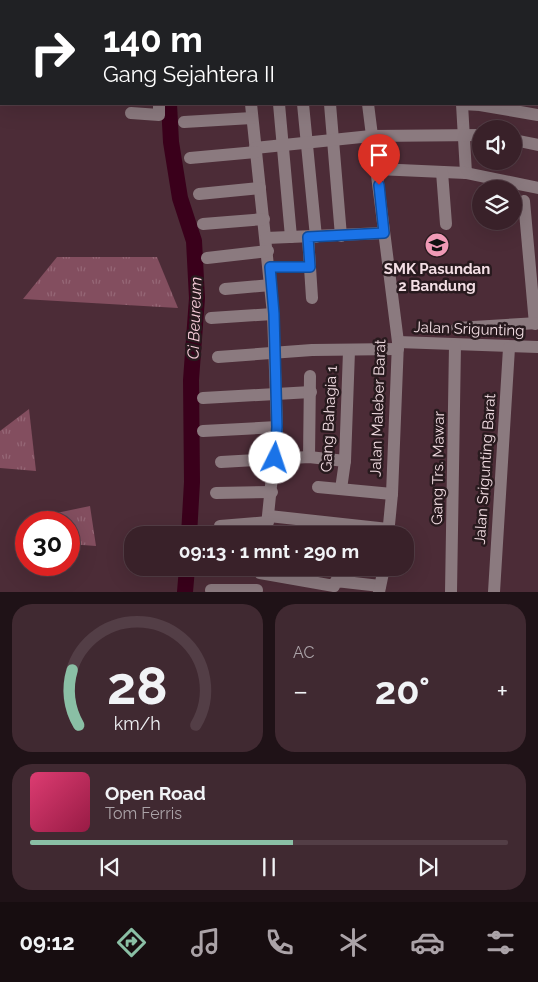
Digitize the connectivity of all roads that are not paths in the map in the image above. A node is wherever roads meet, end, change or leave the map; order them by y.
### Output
1 (159, 105) edge
2 (251, 105) edge
3 (280, 105) edge
4 (303, 105) edge
5 (330, 105) edge
6 (368, 105) edge
7 (462, 105) edge
8 (480, 105) edge
9 (131, 113) dead end
10 (538, 115) edge
11 (252, 118) junction
12 (184, 122) dead end
13 (465, 135) junction
14 (472, 135) edge
15 (372, 136) junction
16 (333, 141) junction
17 (522, 142) edge
18 (305, 144) junction
19 (538, 145) edge
20 (283, 146) junction
21 (256, 150) junction
22 (190, 158) dead end
23 (377, 169) junction
24 (442, 172) junction
25 (466, 173) junction
26 (260, 188) junction
27 (538, 188) edge
28 (199, 194) dead end
29 (524, 201) dead end
30 (264, 219) junction
31 (203, 224) dead end
32 (446, 224) dead end
33 (384, 233) junction
34 (341, 236) junction
35 (290, 237) junction
36 (312, 237) junction
37 (267, 244) junction
38 (207, 258) dead end
39 (270, 267) junction
40 (310, 267) junction
41 (271, 285) junction
42 (225, 289) dead end
43 (312, 298) dead end
44 (274, 314) junction
45 (211, 318) dead end
46 (536, 323) edge
47 (458, 328) dead end
48 (455, 345) junction
49 (398, 346) junction
50 (538, 347) edge
51 (509, 348) junction
52 (349, 351) junction
53 (273, 353) junction
54 (218, 357) dead end
55 (310, 376) dead end
56 (311, 392) junction
57 (275, 394) junction
58 (203, 398) dead end
59 (277, 427) junction
60 (203, 431) dead end
61 (309, 457) junction
62 (275, 458) junction
63 (345, 461) junction
64 (221, 462) dead end
65 (318, 487) dead end
66 (341, 490) junction
67 (272, 492) junction
68 (216, 493) dead end
69 (392, 494) junction
70 (268, 525) edge
71 (220, 526) dead end
72 (285, 526) edge
73 (389, 526) edge
74 (260, 576) edge
75 (288, 576) edge
76 (382, 576) edge
77 (380, 589) edge
78 (211, 590) dead end
79 (257, 591) edge
80 (452, 592) edge
81 (494, 592) edge

1 - 9 street
2 - 11 street
3 - 20 street
4 - 18 street
5 - 16 street
6 - 15 street, Jalan Maleber Barat
7 - 13 street
8 - 10 street
11 - 12 street
11 - 21 street
13 - 14 street
13 - 15 street
13 - 25 street
15 - 16 street
15 - 23 street, Jalan Maleber Barat
16 - 18 street
16 - 34 street
17 - 19 street
18 - 20 street
18 - 36 street
20 - 21 street
20 - 35 street
21 - 22 street
21 - 26 street
23 - 24 street
23 - 33 street, Jalan Maleber Barat
24 - 25 street
24 - 32 street
25 - 27 street
26 - 28 street
26 - 30 street
29 - 46 street
30 - 31 street
30 - 37 street
33 - 34 street
33 - 49 street, Jalan Maleber Barat
34 - 36 street
35 - 36 street
35 - 37 street
36 - 40 street
37 - 38 street
37 - 39 street
39 - 40 street
39 - 41 street
40 - 43 street
41 - 42 street
41 - 44 street
44 - 45 street
44 - 53 street
46 - 47 street
48 - 49 street, Jalan Srigunting
48 - 51 street, Jalan Srigunting
48 - 80 street, Gang Trs. Mawar
49 - 52 street, Jalan Srigunting
49 - 69 street, Jalan Maleber Barat
50 - 51 street, Jalan Srigunting
51 - 81 street, Jalan Srigunting Barat
52 - 53 street, Jalan Srigunting
52 - 63 street, Gang Bahagia 1
53 - 54 street, Jalan Srigunting
53 - 57 street
55 - 56 street
56 - 57 street
56 - 61 street
57 - 58 street
57 - 59 street
59 - 60 street
59 - 62 street
61 - 62 street
61 - 63 street
62 - 64 street
62 - 67 street
63 - 66 street, Gang Bahagia 1
65 - 66 street
66 - 69 street
67 - 68 street
67 - 70 street
69 - 73 street, Jalan Maleber Barat
70 - 71 street
70 - 72 street
74 - 79 street
75 - 77 street
76 - 77 street
78 - 79 street

